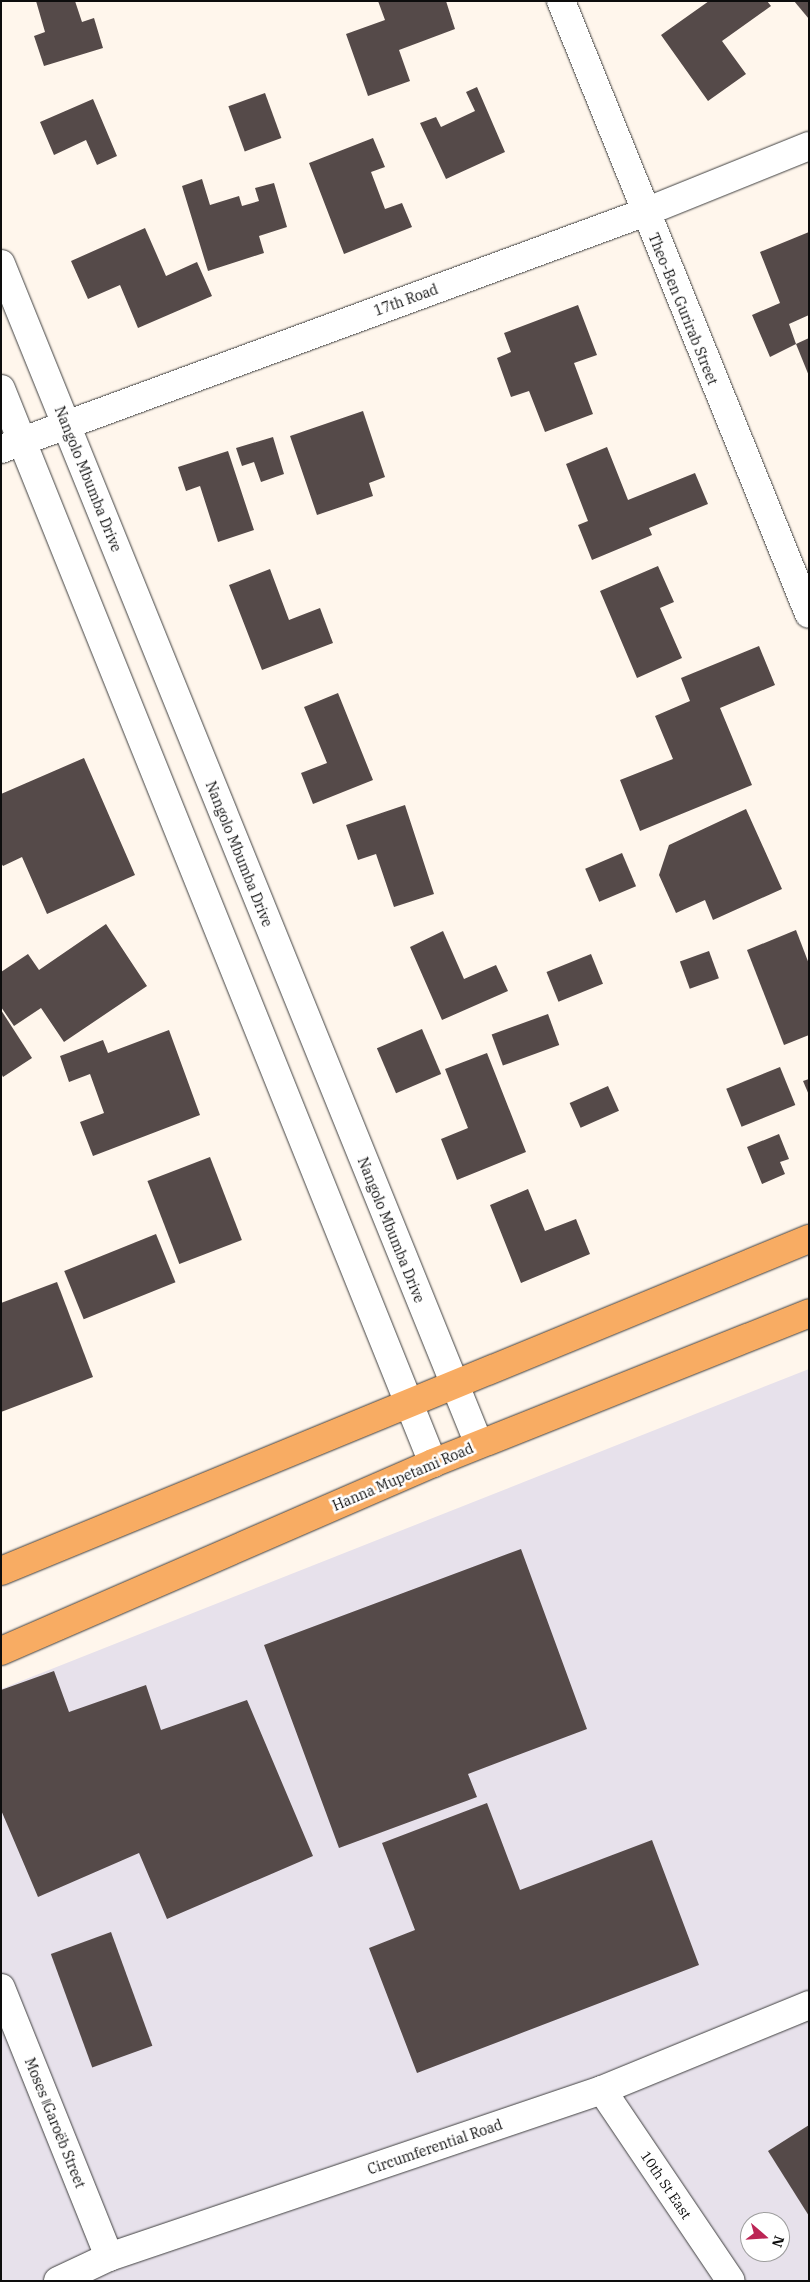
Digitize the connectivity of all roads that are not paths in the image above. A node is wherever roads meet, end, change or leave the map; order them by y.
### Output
1 (560, 1) edge
2 (809, 146) edge
3 (643, 213) junction
4 (1, 264) edge
5 (1, 389) edge
6 (66, 426) junction
7 (11, 444) edge
8 (809, 614) edge
9 (809, 1240) edge
10 (809, 1313) edge
11 (453, 1385) junction
12 (410, 1403) junction
13 (479, 1444) junction
14 (433, 1463) junction
15 (1, 1571) edge
16 (1, 1651) edge
17 (1, 1988) edge
18 (809, 2005) edge
19 (602, 2090) junction
20 (109, 2257) junction
21 (58, 2281) edge
22 (731, 2281) edge

1 - 3 street, Theo-Ben Gurirab Street
2 - 3 street, 17th Road
3 - 6 street, 17th Road
3 - 8 street, Theo-Ben Gurirab Street
4 - 6 street, Nangolo Mbumba Drive
5 - 7 street
6 - 7 street, 17th Road
6 - 11 street, Nangolo Mbumba Drive
7 - 12 street
9 - 11 main road
10 - 13 main road, Hanna Mupetami Road
11 - 12 main road
11 - 13 street, Nangolo Mbumba Drive
12 - 14 street
12 - 15 main road
13 - 14 main road, Hanna Mupetami Road
14 - 16 main road, Hanna Mupetami Road
17 - 20 street, Moses ǁGaroëb Street
18 - 19 street, Circumferential Road
19 - 20 street, Circumferential Road
19 - 22 street, 10th St East
20 - 21 street, Circumferential Road

